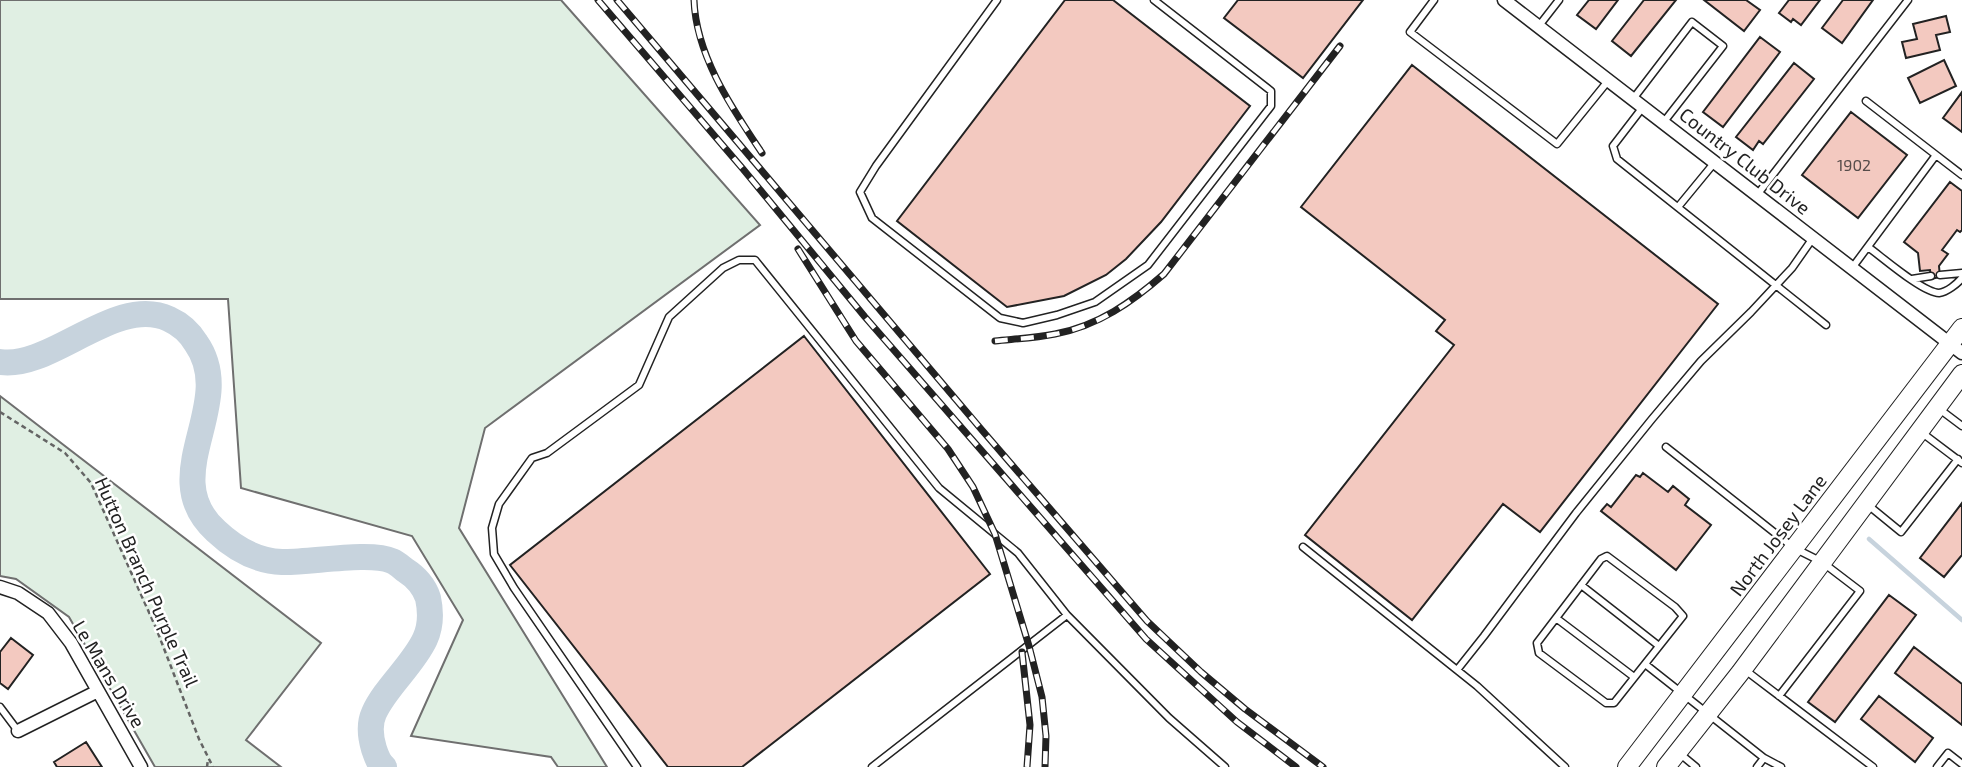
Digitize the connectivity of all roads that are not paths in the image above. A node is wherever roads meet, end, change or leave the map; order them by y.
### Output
1 (997, 0) edge
2 (1154, 0) edge
3 (1434, 0) edge
4 (1504, 0) edge
5 (1559, 0) edge
6 (1908, 0) edge
7 (1538, 27) junction
8 (1608, 80) junction
9 (1866, 101) dead end
10 (1638, 103) junction
11 (1663, 123) junction
12 (1936, 155) junction
13 (1715, 162) junction
14 (1962, 175) edge
15 (1757, 195) junction
16 (1678, 207) junction
17 (1813, 238) junction
18 (1868, 247) junction
19 (1852, 268) junction
20 (1940, 275) dead end
21 (1962, 275) edge
22 (1931, 276) dead end
23 (1912, 279) junction
24 (1776, 285) junction
25 (1826, 325) dead end
26 (1962, 328) edge
27 (1956, 348) edge
28 (1962, 374) edge
29 (1937, 407) junction
30 (1962, 426) edge
31 (1920, 431) junction
32 (1666, 447) dead end
33 (1960, 461) edge
34 (1865, 503) junction
35 (1303, 547) dead end
36 (1794, 548) junction
37 (1822, 562) junction
38 (1581, 585) junction
39 (0, 587) edge
40 (1067, 615) junction
41 (1556, 618) junction
42 (1659, 646) junction
43 (1645, 664) junction
44 (1744, 668) junction
45 (1457, 670) junction
46 (1634, 677) junction
47 (98, 691) junction
48 (1682, 694) junction
49 (1780, 696) junction
50 (0, 707) edge
51 (1707, 714) junction
52 (18, 731) joint
53 (1678, 752) junction
54 (1764, 758) junction
55 (1962, 764) edge
56 (141, 767) edge
57 (637, 767) edge
58 (872, 767) edge
59 (1225, 767) edge
60 (1565, 767) edge
61 (1627, 767) edge
62 (1666, 767) edge
63 (1696, 767) edge
64 (1757, 767) edge
65 (1781, 767) edge
66 (1873, 767) edge
67 (1937, 767) edge

1 - 2 lane
3 - 8 lane
4 - 7 street, Country Club Drive
5 - 7 lane
6 - 15 lane
7 - 8 street, Country Club Drive
8 - 10 street, Country Club Drive
9 - 12 lane
10 - 11 street, Country Club Drive
10 - 11 lane
10 - 16 lane
11 - 13 street, Country Club Drive
12 - 14 lane
12 - 18 lane
13 - 15 street, Country Club Drive
13 - 16 lane
15 - 17 street, Country Club Drive
16 - 24 lane
17 - 19 street, Country Club Drive
17 - 24 lane
18 - 19 lane
18 - 23 lane
19 - 27 street, Country Club Drive
20 - 21 lane
21 - 23 lane
22 - 23 lane
24 - 25 lane
24 - 45 lane
26 - 27 main road, North Josey Lane
27 - 36 main road, North Josey Lane
28 - 29 main road
29 - 30 lane
29 - 31 main road
31 - 33 lane
31 - 34 main road
32 - 36 lane
33 - 34 lane
34 - 37 main road
35 - 45 lane
36 - 37 lane
36 - 48 main road, North Josey Lane
37 - 44 main road
37 - 49 lane
38 - 41 lane
38 - 42 lane
38 - 42 lane
39 - 47 street, Le Mans Drive
40 - 57 lane
40 - 58 lane
40 - 59 lane
41 - 46 lane
41 - 46 lane
42 - 43 lane
43 - 46 lane
43 - 48 lane
44 - 49 lane
44 - 51 main road
45 - 60 lane
47 - 52 street
47 - 56 street, Le Mans Drive
48 - 51 lane
48 - 61 main road, North Josey Lane
49 - 66 lane
50 - 52 lane
51 - 53 main road
51 - 54 lane
53 - 62 main road
53 - 63 lane
54 - 64 lane
54 - 65 lane
55 - 67 lane

